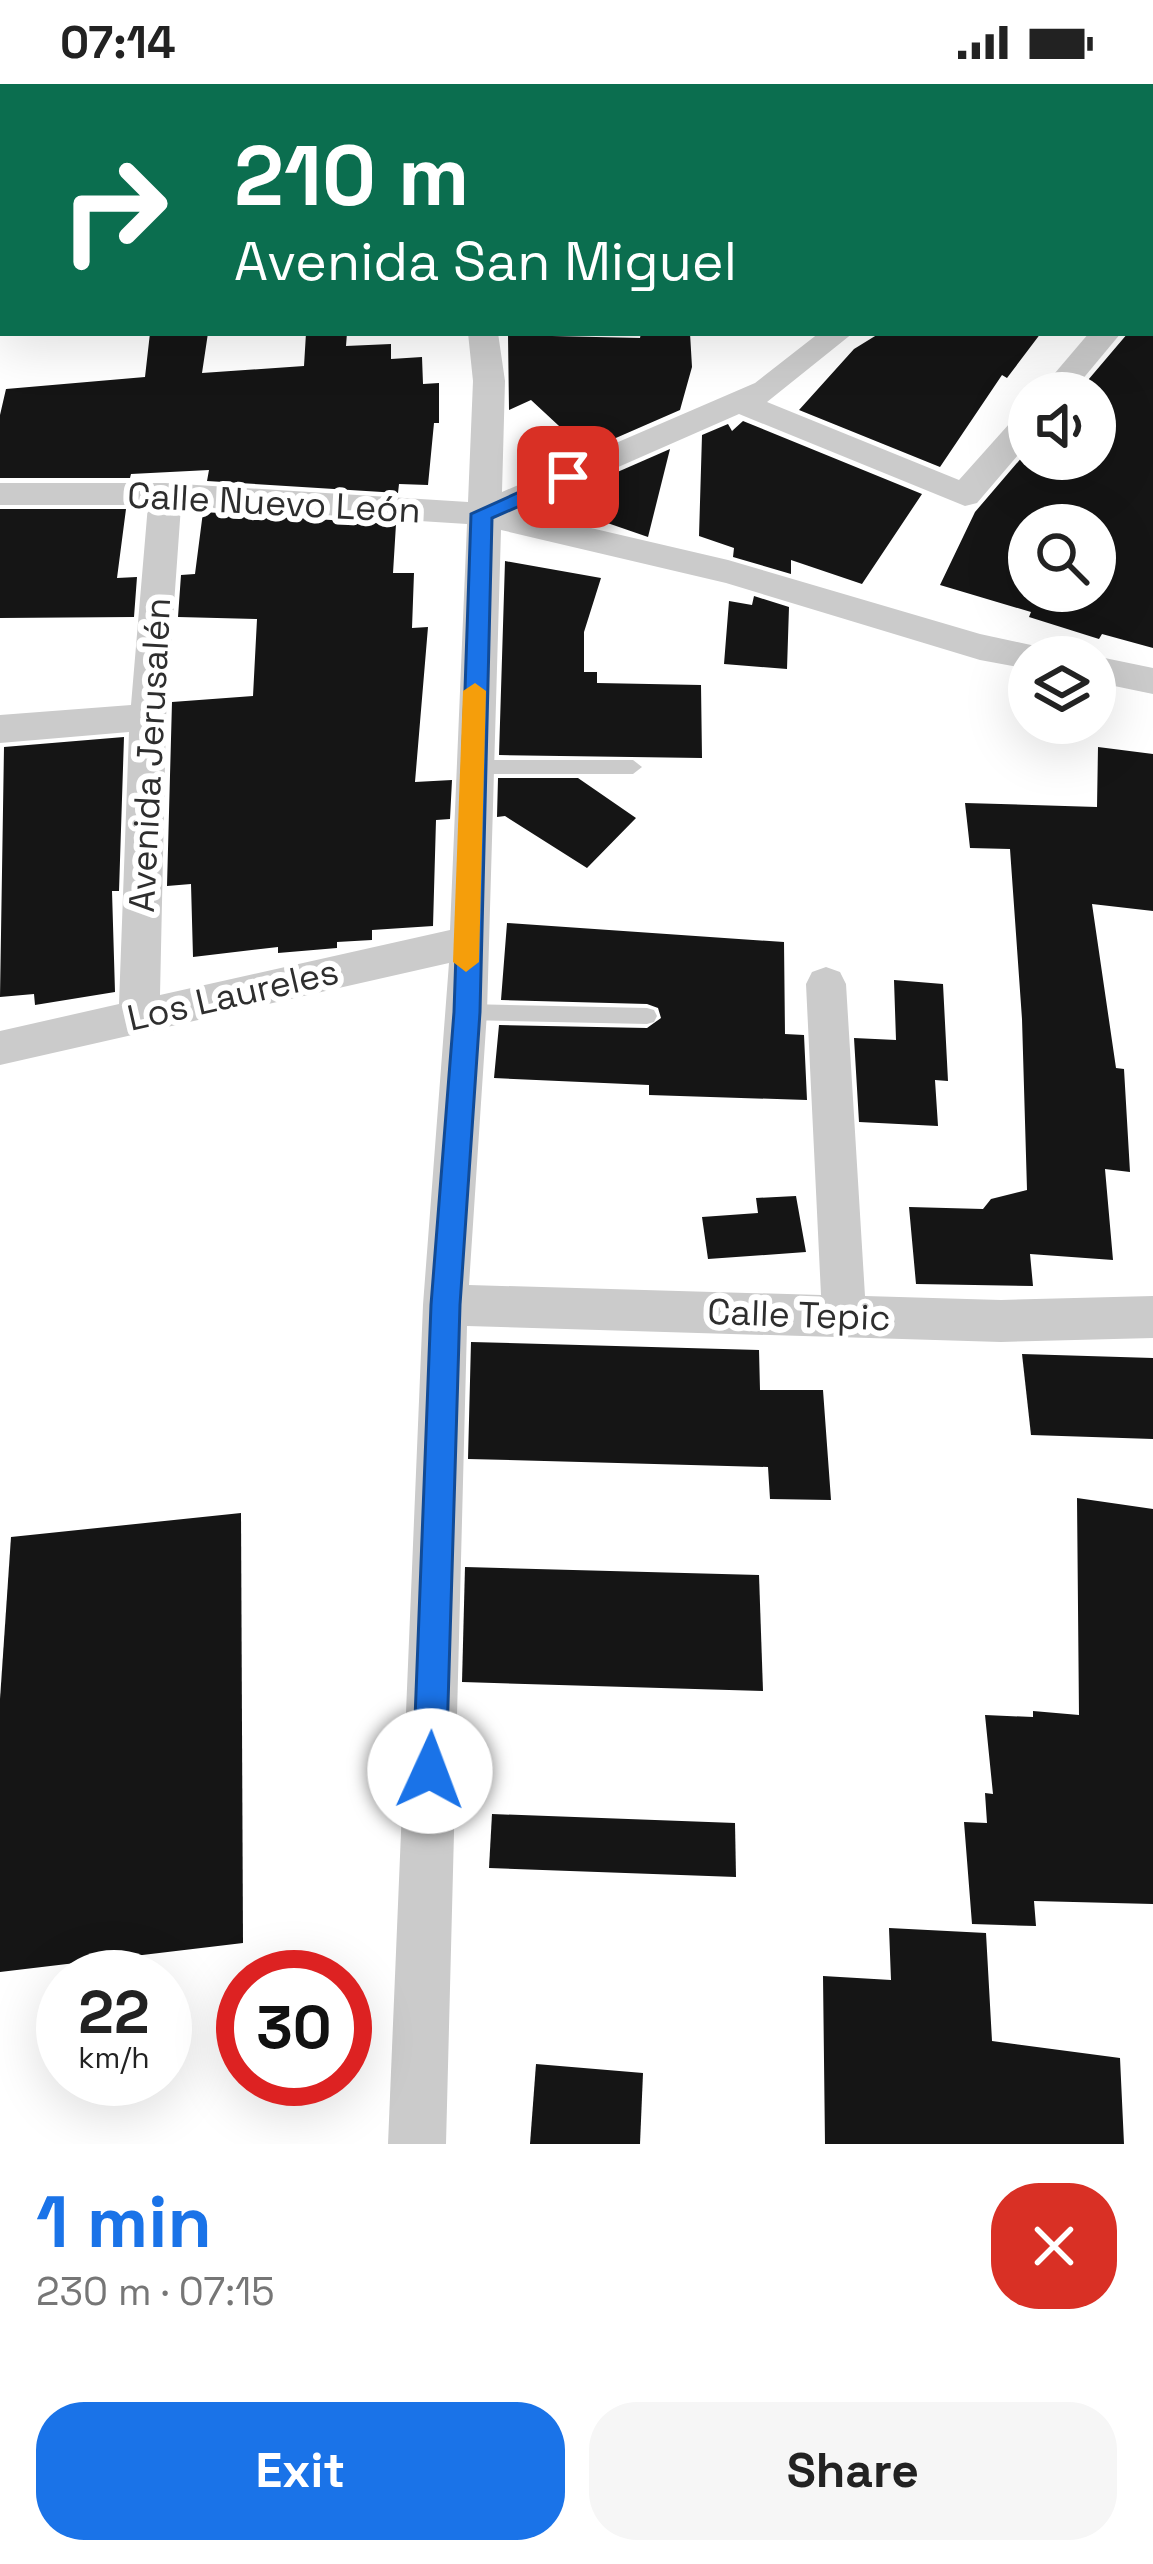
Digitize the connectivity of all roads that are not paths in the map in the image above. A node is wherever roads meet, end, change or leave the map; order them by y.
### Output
1 (483, 336) edge
2 (834, 336) edge
3 (1103, 336) edge
4 (1072, 372) edge
5 (736, 401) junction
6 (1008, 445) edge
7 (0, 494) edge
8 (165, 494) junction
9 (482, 514) junction
10 (1008, 652) edge
11 (1116, 673) edge
12 (1153, 681) edge
13 (148, 718) junction
14 (0, 729) edge
15 (472, 767) junction
16 (634, 767) dead end
17 (466, 943) junction
18 (826, 984) dead end
19 (467, 1012) junction
20 (139, 1016) junction
21 (647, 1016) dead end
22 (0, 1048) edge
23 (446, 1305) junction
24 (844, 1316) junction
25 (1153, 1317) edge
26 (417, 2144) edge

1 - 9 street
2 - 5 street
3 - 4 street
5 - 6 street
5 - 9 street
7 - 8 street, Calle Nuevo León
8 - 9 street, Calle Nuevo León
8 - 13 street, Avenida Jerusalén
9 - 10 street, Calle Nuevo León
9 - 15 street
11 - 12 street
13 - 14 street
13 - 20 street, Avenida Jerusalén
15 - 16 lane
15 - 17 street
17 - 19 street
17 - 20 street, Los Laureles
18 - 24 street
19 - 21 lane
19 - 23 street
20 - 22 street, Los Laureles
23 - 24 street, Calle Tepic
23 - 26 street
24 - 25 street, Calle Tepic

